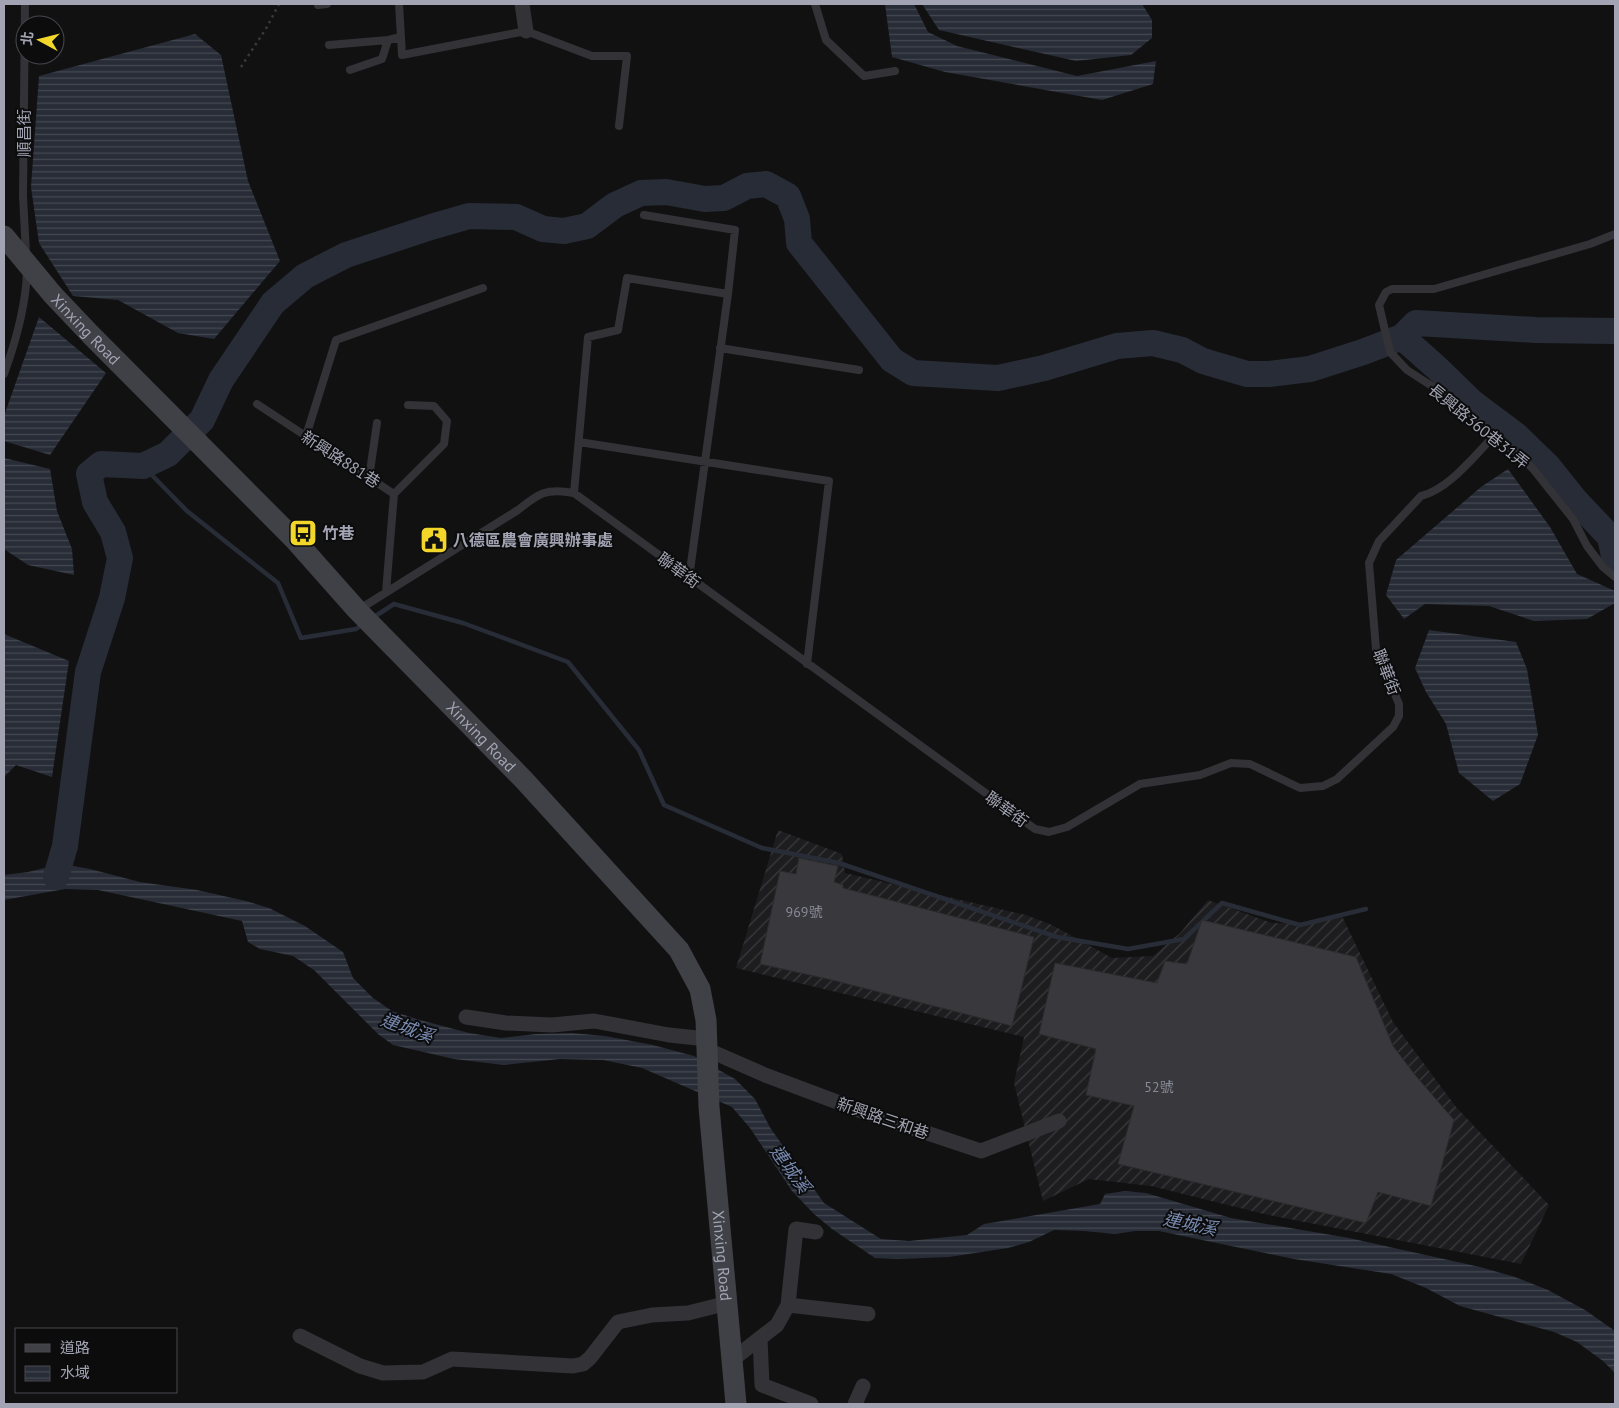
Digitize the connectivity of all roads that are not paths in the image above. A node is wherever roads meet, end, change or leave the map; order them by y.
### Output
1 (25, 4) edge
2 (399, 4) edge
3 (522, 4) edge
4 (815, 4) edge
5 (526, 31) junction
6 (401, 37) junction
7 (388, 40) junction
8 (329, 45) dead end
9 (350, 70) dead end
10 (895, 71) dead end
11 (619, 126) dead end
12 (644, 215) dead end
13 (1615, 234) edge
14 (4, 236) edge
15 (27, 263) junction
16 (483, 288) dead end
17 (728, 294) junction
18 (720, 348) junction
19 (859, 370) dead end
20 (4, 374) edge
21 (257, 404) dead end
22 (408, 405) dead end
23 (377, 423) dead end
24 (306, 436) junction
25 (1493, 437) junction
26 (579, 442) junction
27 (704, 461) junction
28 (369, 478) junction
29 (574, 493) junction
30 (394, 494) junction
31 (1615, 577) edge
32 (689, 578) junction
33 (386, 592) junction
34 (364, 618) junction
35 (807, 664) junction
36 (466, 1017) dead end
37 (708, 1048) junction
38 (1059, 1121) dead end
39 (816, 1232) dead end
40 (728, 1302) junction
41 (788, 1306) junction
42 (868, 1314) dead end
43 (300, 1336) dead end
44 (760, 1338) junction
45 (732, 1360) junction
46 (863, 1386) dead end
47 (736, 1404) edge
48 (811, 1404) edge
49 (855, 1404) edge

1 - 15 lane, 順昌街
2 - 6 lane
3 - 5 street
4 - 10 lane
5 - 6 lane
5 - 11 lane
6 - 7 lane
7 - 8 lane
7 - 9 lane
12 - 17 lane
13 - 25 lane, 長興路360巷31弄
14 - 15 street, Xinxing Road
15 - 20 lane, 順昌街
15 - 34 street, Xinxing Road
16 - 24 lane
17 - 18 lane
17 - 26 lane
18 - 19 lane
18 - 27 lane
21 - 24 lane, 新興路881巷
22 - 30 lane
23 - 28 lane
24 - 28 lane, 新興路881巷
25 - 31 lane, 長興路360巷31弄
25 - 35 lane, 聯華街
26 - 27 lane
26 - 29 lane
27 - 32 lane
27 - 35 lane
28 - 30 lane, 新興路881巷
29 - 32 lane, 聯華街
29 - 33 lane
30 - 33 lane, 新興路881巷
32 - 35 lane, 聯華街
33 - 34 lane
34 - 37 street, Xinxing Road
36 - 37 street, 新興路三和巷
37 - 38 street, 新興路三和巷
37 - 40 street, Xinxing Road
39 - 41 street
40 - 43 street
40 - 45 street, Xinxing Road
41 - 42 street
41 - 44 street
44 - 45 street
44 - 48 street
45 - 47 street, Xinxing Road
46 - 49 street

